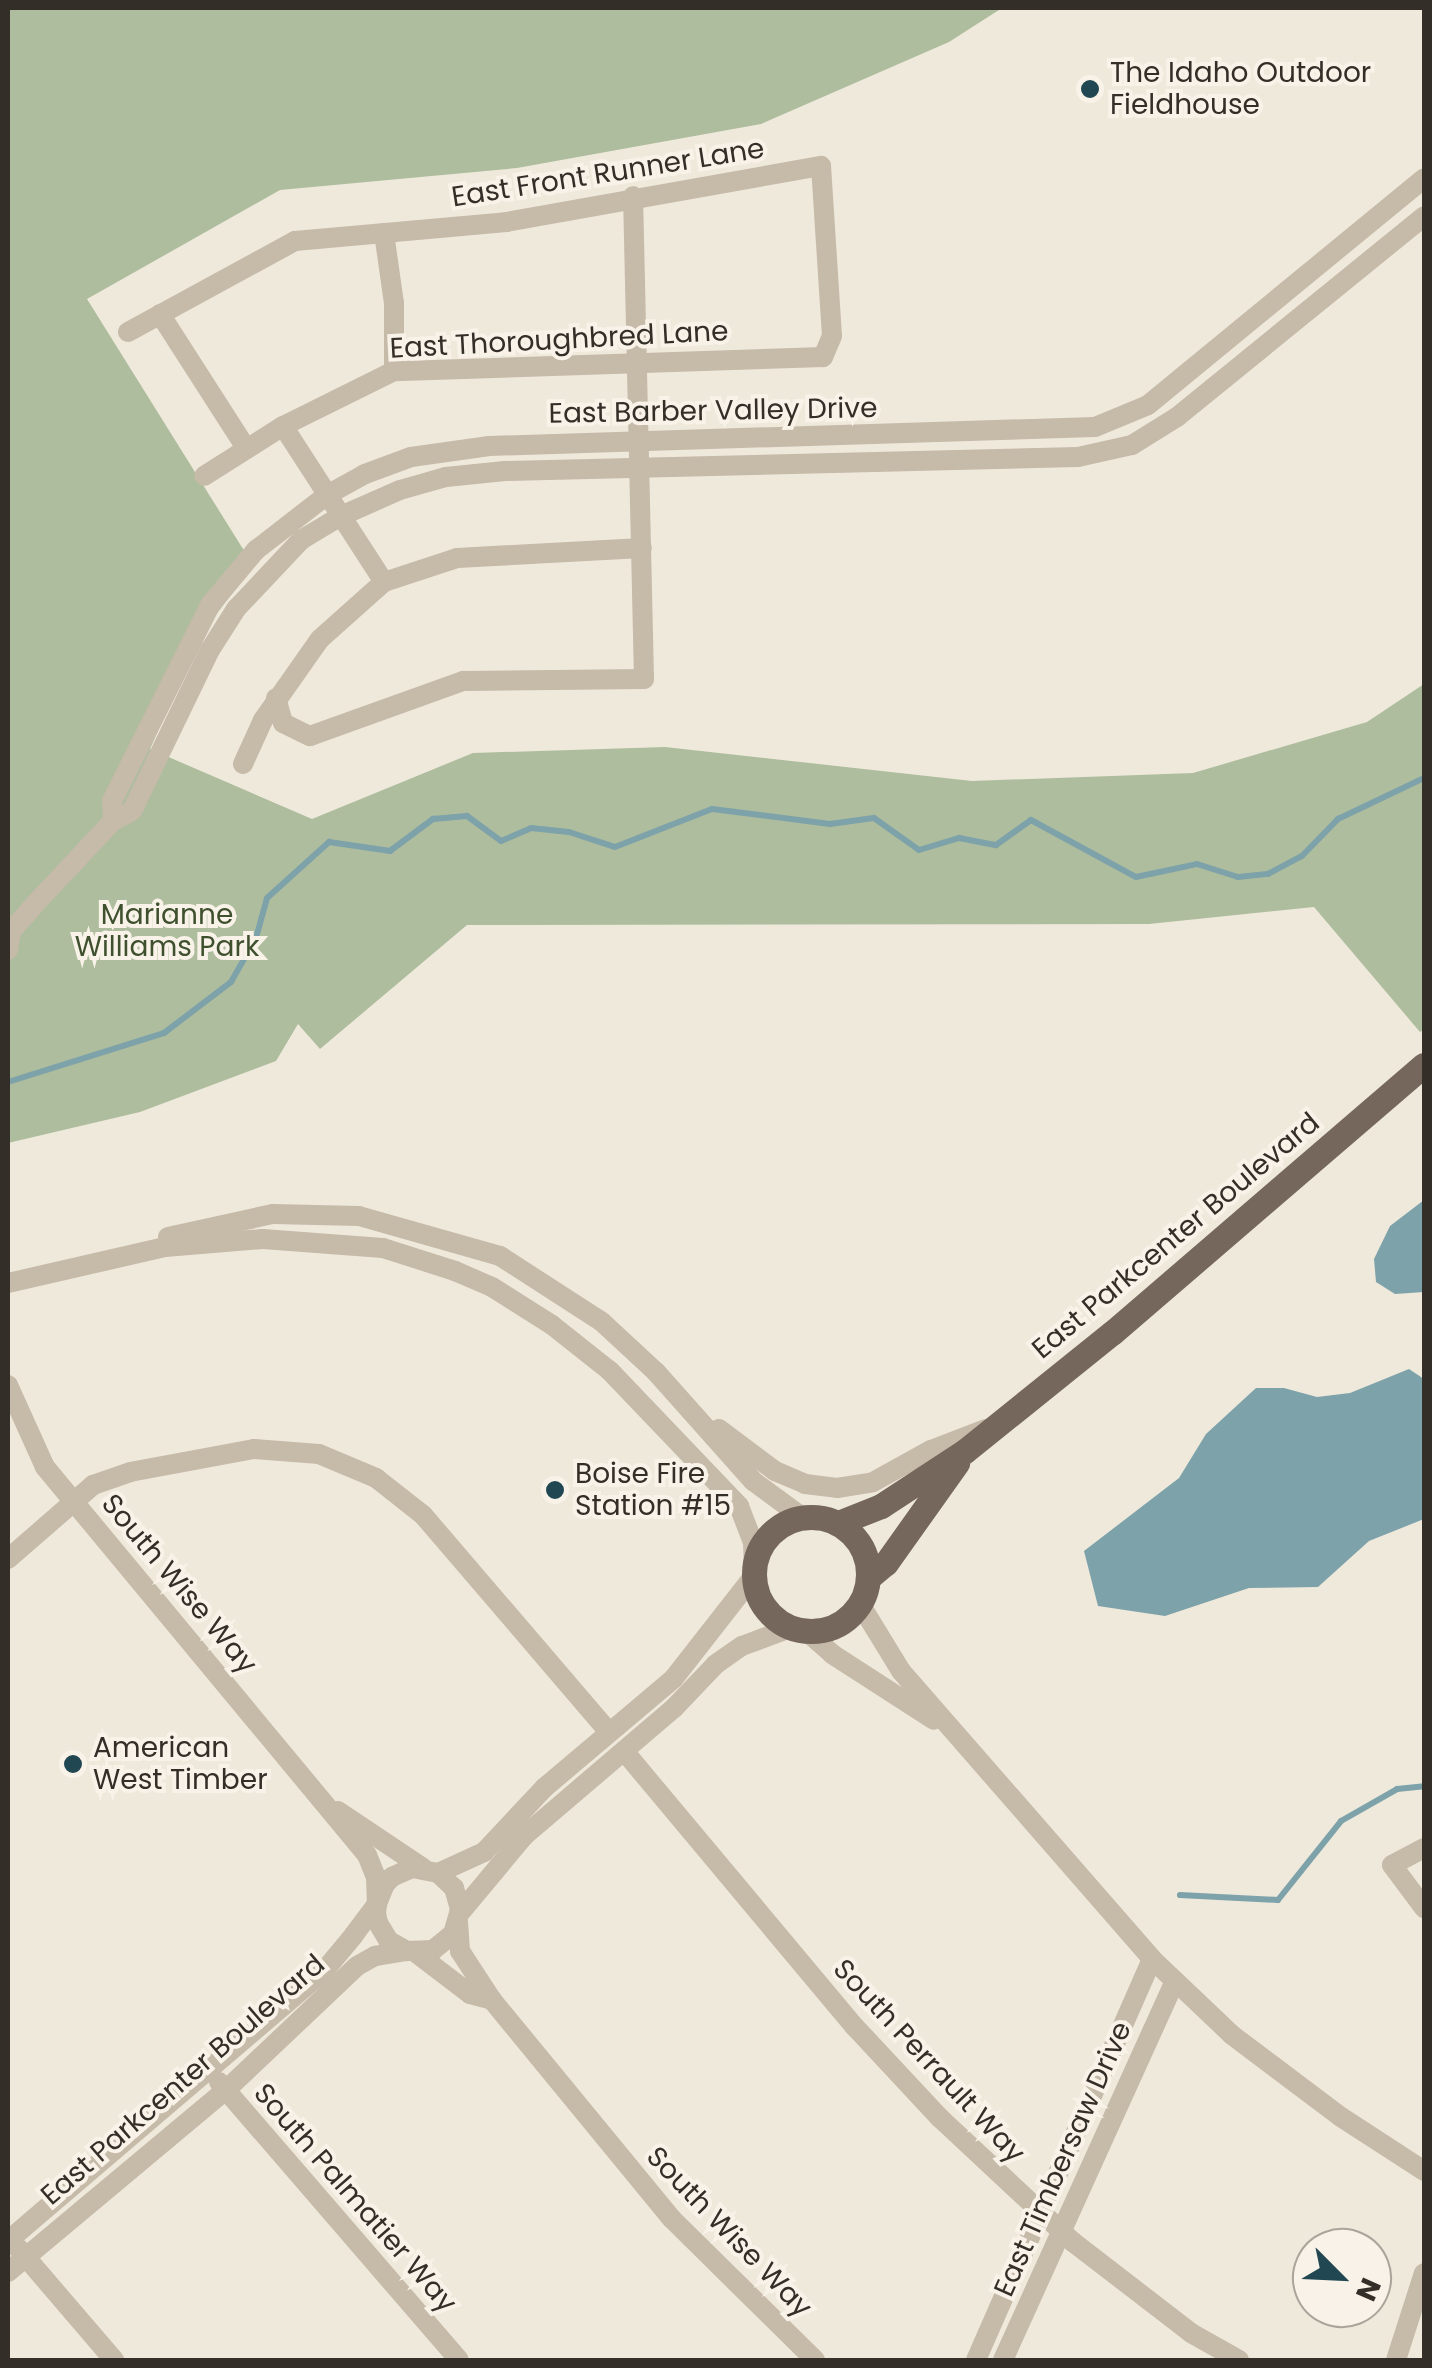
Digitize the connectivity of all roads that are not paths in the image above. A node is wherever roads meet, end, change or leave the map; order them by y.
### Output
1 (1424, 178) edge
2 (633, 196) junction
3 (1424, 216) edge
4 (384, 233) junction
5 (160, 314) junction
6 (128, 332) dead end
7 (823, 357) joint
8 (638, 364) junction
9 (394, 371) junction
10 (283, 426) junction
11 (640, 442) junction
12 (246, 448) junction
13 (640, 467) junction
14 (204, 476) dead end
15 (327, 495) junction
16 (341, 516) junction
17 (642, 548) junction
18 (384, 582) junction
19 (276, 698) junction
20 (243, 764) dead end
21 (113, 821) junction
22 (9, 938) edge
23 (1424, 1064) edge
24 (106, 1258) junction
25 (8, 1284) edge
26 (8, 1385) edge
27 (686, 1404) junction
28 (997, 1424) junction
29 (965, 1450) junction
30 (74, 1501) junction
31 (802, 1517) junction
32 (838, 1524) junction
33 (8, 1559) edge
34 (754, 1572) junction
35 (868, 1578) junction
36 (860, 1604) junction
37 (798, 1630) junction
38 (608, 1731) junction
39 (953, 1731) junction
40 (624, 1751) junction
41 (328, 1806) junction
42 (1424, 1848) edge
43 (430, 1871) junction
44 (376, 1904) junction
45 (1424, 1908) edge
46 (459, 1918) junction
47 (411, 1951) junction
48 (1152, 1959) junction
49 (1175, 1981) junction
50 (492, 2000) junction
51 (209, 2070) junction
52 (226, 2090) junction
53 (1424, 2171) edge
54 (1040, 2213) junction
55 (1059, 2230) junction
56 (9, 2238) edge
57 (26, 2257) junction
58 (8, 2272) edge
59 (1424, 2273) edge
60 (114, 2360) edge
61 (459, 2360) edge
62 (815, 2360) edge
63 (976, 2360) edge
64 (1003, 2360) edge
65 (1240, 2360) edge
66 (1396, 2360) edge

1 - 11 street, East Barber Valley Drive
2 - 4 street, East Front Runner Lane
2 - 7 street, East Front Runner Lane
2 - 8 street
3 - 13 street, East Barber Valley Drive
4 - 5 street, East Front Runner Lane
4 - 9 street
5 - 6 street, East Front Runner Lane
5 - 12 street
7 - 8 street, East Thoroughbred Lane
8 - 9 street, East Thoroughbred Lane
8 - 11 street
9 - 10 street, East Thoroughbred Lane
10 - 12 street, East Thoroughbred Lane
10 - 15 street
11 - 13 street
11 - 15 street, East Barber Valley Drive
12 - 14 street, East Thoroughbred Lane
13 - 16 street, East Barber Valley Drive
13 - 17 street
15 - 16 street
15 - 21 street, East Barber Valley Drive
16 - 18 street
16 - 21 street, East Barber Valley Drive
17 - 18 street
17 - 19 street
18 - 19 street
19 - 20 street
21 - 22 street, East Barber Valley Drive
23 - 28 main road, East Parkcenter Boulevard
24 - 25 street
24 - 27 street
24 - 34 street
26 - 30 street, South Wise Way
27 - 28 street
27 - 31 street
28 - 29 main road, East Parkcenter Boulevard
29 - 32 main road, East Parkcenter Boulevard
29 - 35 main road, East Parkcenter Boulevard
30 - 33 street
30 - 38 street
30 - 41 street, South Wise Way
31 - 32 main road
31 - 34 main road
32 - 35 main road
34 - 37 main road
34 - 38 street
35 - 36 main road
36 - 37 main road
36 - 39 street
37 - 39 street
37 - 40 street
38 - 43 street
39 - 48 street
40 - 46 street
40 - 54 street, South Perrault Way
41 - 43 street, South Wise Way
41 - 44 street, South Wise Way
42 - 45 street
43 - 44 street
43 - 46 street
44 - 47 street
44 - 51 street, East Parkcenter Boulevard
46 - 47 street
46 - 50 street, South Wise Way
47 - 50 street, South Wise Way
47 - 52 street, East Parkcenter Boulevard
48 - 49 street
48 - 54 street, East Timbersaw Drive
49 - 53 street
49 - 55 street, East Timbersaw Drive
50 - 62 street, South Wise Way
51 - 52 street, South Palmatier Way
51 - 56 street, East Parkcenter Boulevard
52 - 57 street, East Parkcenter Boulevard
52 - 61 street, South Palmatier Way
54 - 55 street, South Perrault Way
54 - 63 street, East Timbersaw Drive
55 - 64 street, East Timbersaw Drive
55 - 65 street, South Perrault Way
56 - 57 street
57 - 58 street, East Parkcenter Boulevard
57 - 60 street
59 - 66 street

